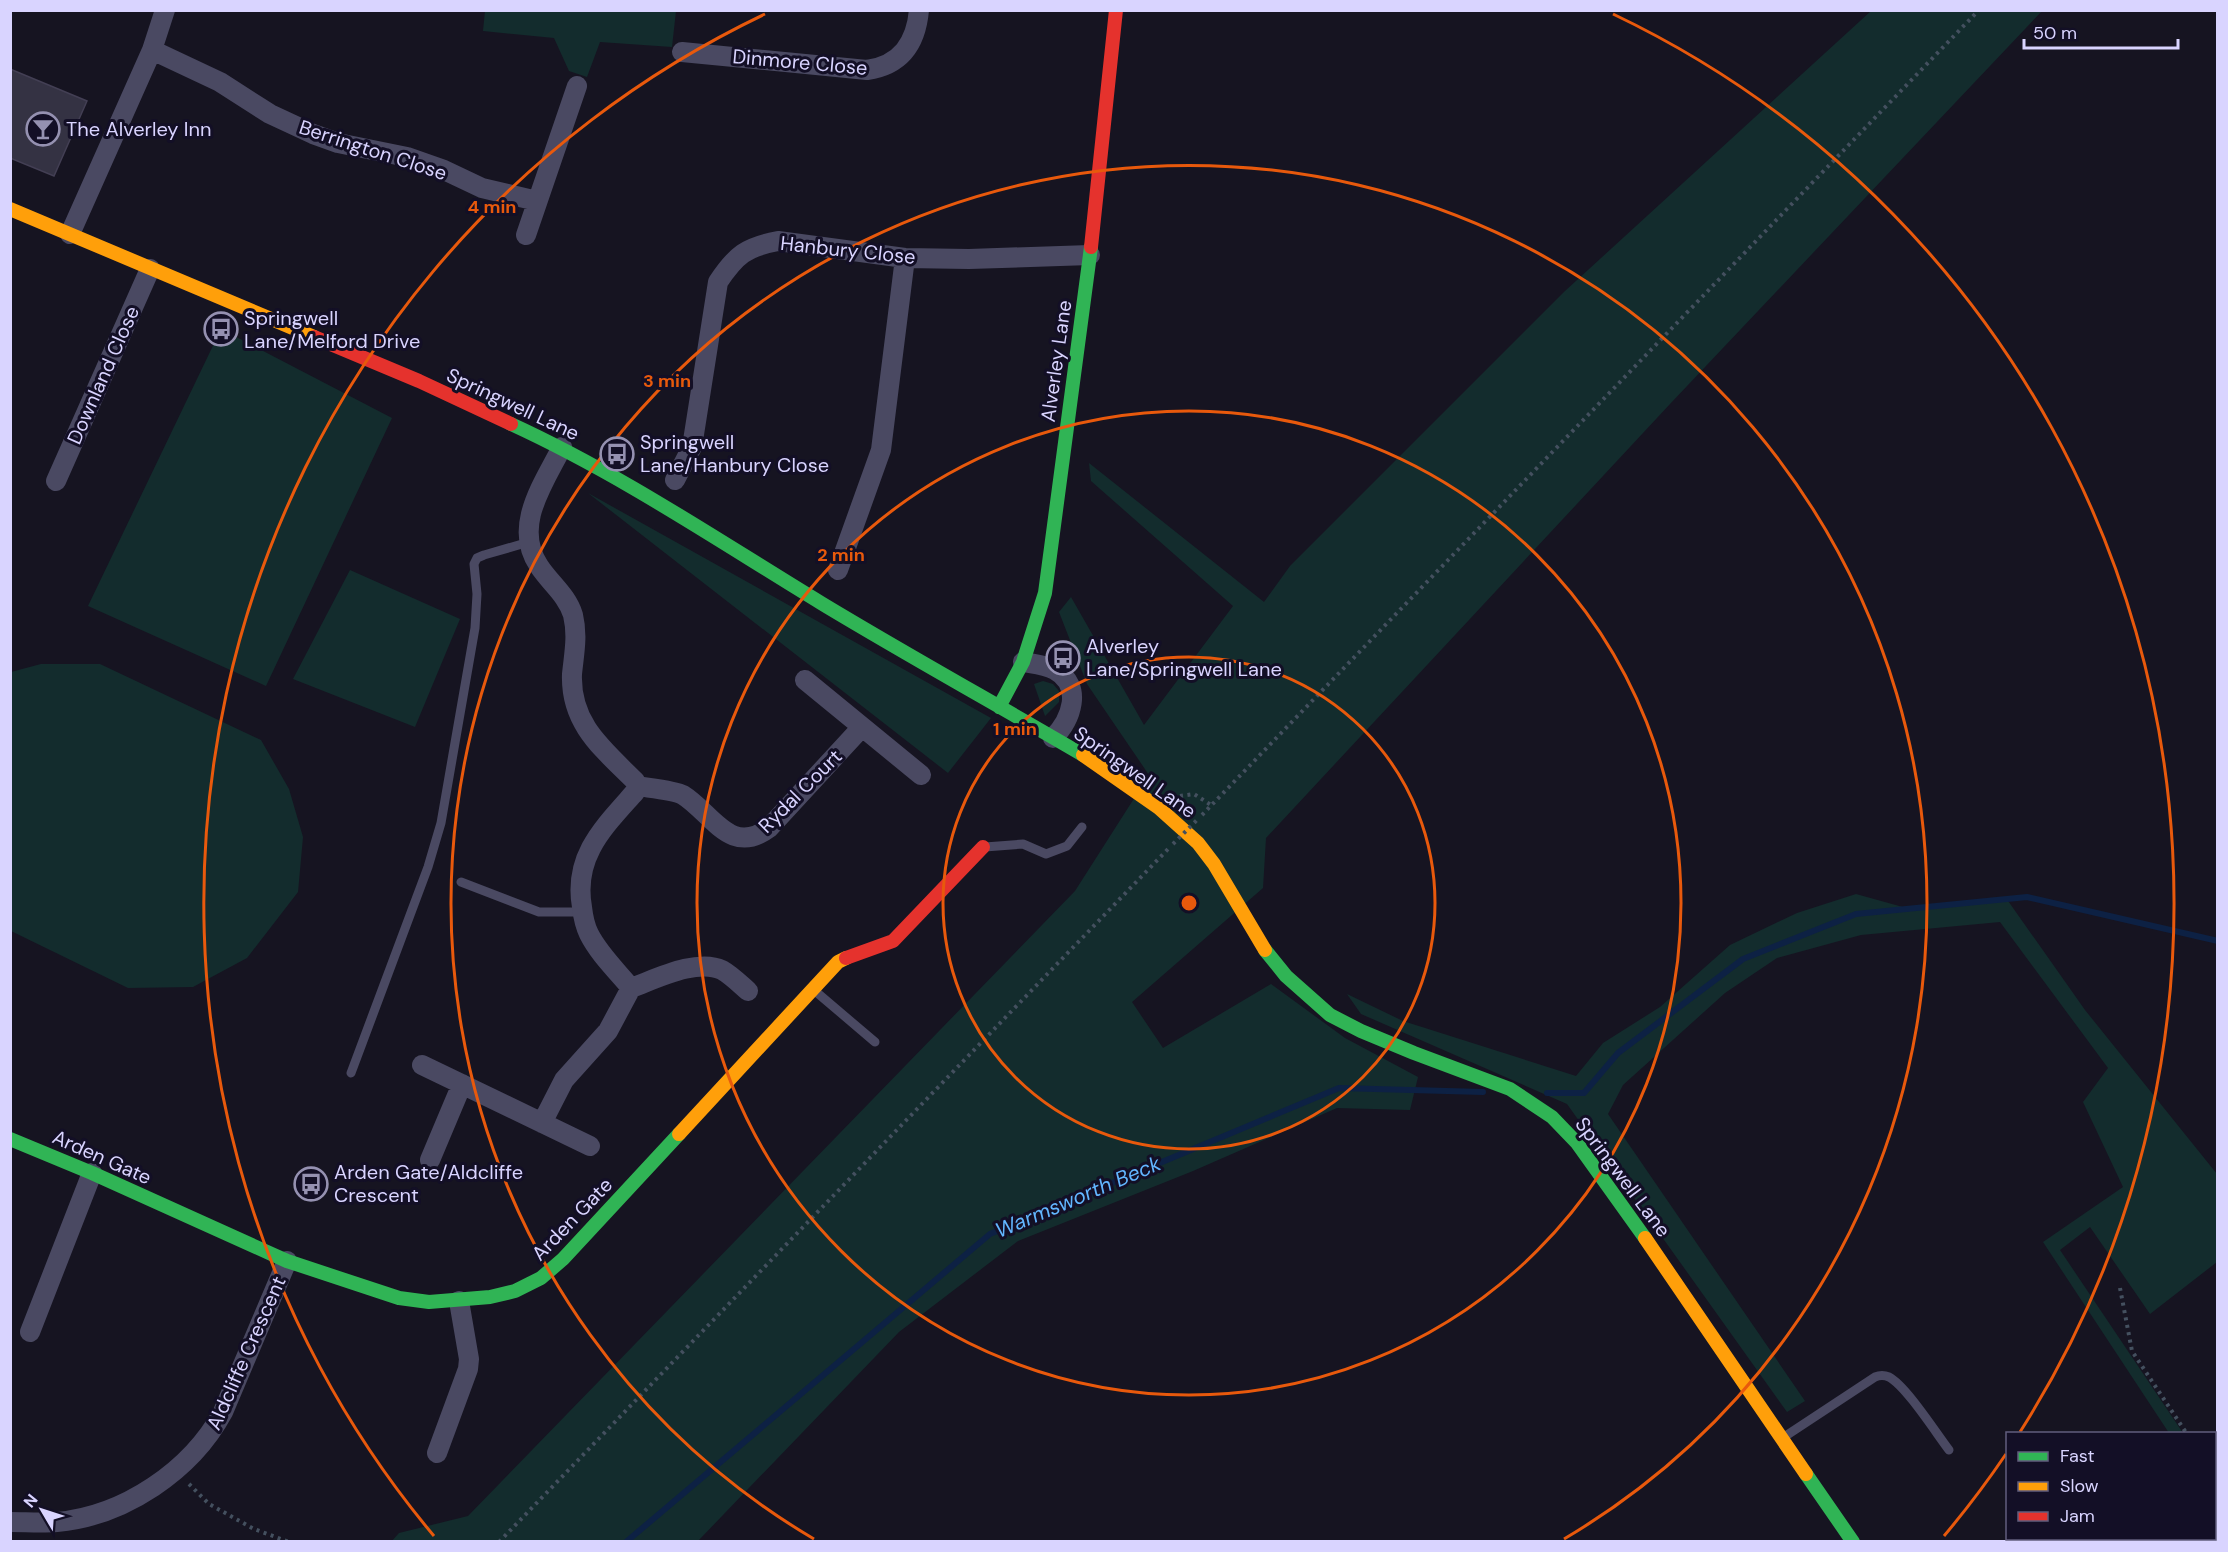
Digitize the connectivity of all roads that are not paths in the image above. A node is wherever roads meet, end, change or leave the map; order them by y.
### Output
1 (165, 10) edge
2 (918, 10) edge
3 (1116, 10) edge
4 (152, 50) junction
5 (682, 52) dead end
6 (577, 86) dead end
7 (537, 201) junction
8 (10, 209) edge
9 (70, 234) junction
10 (526, 235) dead end
11 (1090, 255) junction
12 (904, 258) junction
13 (150, 269) junction
14 (562, 447) junction
15 (675, 480) dead end
16 (56, 481) dead end
17 (529, 542) junction
18 (838, 570) dead end
19 (1023, 662) junction
20 (805, 680) dead end
21 (999, 707) junction
22 (862, 727) junction
23 (1053, 738) junction
24 (921, 775) dead end
25 (637, 786) junction
26 (1082, 827) dead end
27 (983, 847) joint
28 (461, 882) dead end
29 (582, 912) junction
30 (631, 988) junction
31 (813, 989) junction
32 (748, 991) dead end
33 (875, 1042) dead end
34 (422, 1065) dead end
35 (351, 1073) dead end
36 (462, 1084) junction
37 (542, 1123) junction
38 (10, 1139) edge
39 (590, 1146) dead end
40 (430, 1160) dead end
41 (92, 1173) junction
42 (286, 1262) junction
43 (459, 1301) junction
44 (30, 1332) dead end
45 (1782, 1438) junction
46 (1949, 1450) dead end
47 (437, 1454) dead end
48 (10, 1522) edge
49 (1853, 1542) edge

1 - 4 street
2 - 5 street, Dinmore Close
3 - 11 street, Alverley Lane
4 - 7 street, Berrington Close
4 - 9 street
6 - 7 street
7 - 10 street
8 - 9 street, Springwell Lane
9 - 13 street, Springwell Lane
11 - 12 street, Hanbury Close
11 - 19 street, Alverley Lane
12 - 15 street, Hanbury Close
12 - 18 street
13 - 14 street, Springwell Lane
13 - 16 street, Downland Close
14 - 17 street
14 - 21 street, Springwell Lane
17 - 25 street
17 - 35 lane
19 - 21 street, Alverley Lane
19 - 23 street
20 - 22 street
21 - 23 street, Springwell Lane
22 - 24 street
22 - 25 street, Rydal Court
23 - 45 street, Springwell Lane
25 - 29 street
26 - 27 lane
27 - 31 street, Arden Gate
28 - 29 lane
29 - 30 street
30 - 32 street
30 - 37 street
31 - 33 lane
31 - 43 street, Arden Gate
34 - 36 street
36 - 37 street
36 - 40 street
37 - 39 street
38 - 41 street, Arden Gate
41 - 42 street, Arden Gate
41 - 44 street
42 - 43 street, Arden Gate
42 - 48 street, Aldcliffe Crescent
43 - 47 street
45 - 46 lane
45 - 49 street, Springwell Lane

